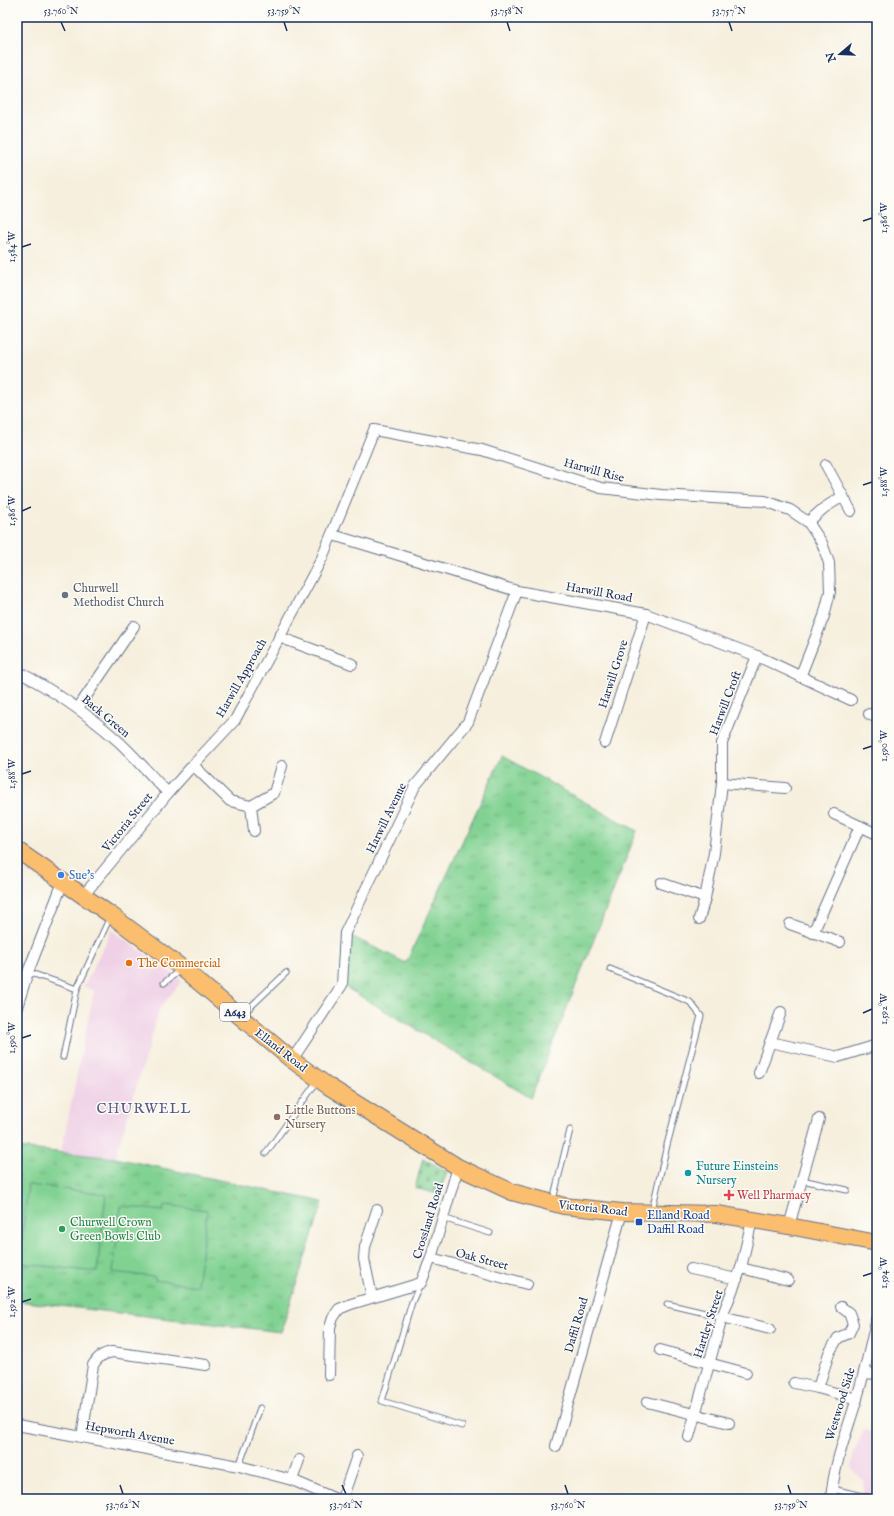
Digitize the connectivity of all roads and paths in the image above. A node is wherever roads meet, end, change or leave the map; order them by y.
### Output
1 (374, 430) joint
2 (826, 465) dead end
3 (842, 496) junction
4 (851, 510) dead end
5 (808, 522) junction
6 (333, 535) junction
7 (517, 591) junction
8 (646, 614) junction
9 (134, 626) dead end
10 (279, 637) junction
11 (756, 656) junction
12 (352, 664) dead end
13 (17, 671) edge
14 (800, 677) junction
15 (851, 700) dead end
16 (78, 708) junction
17 (605, 743) dead end
18 (193, 765) junction
19 (282, 766) dead end
20 (722, 783) junction
21 (785, 788) dead end
22 (168, 793) junction
23 (251, 806) junction
24 (834, 814) dead end
25 (860, 826) junction
26 (254, 831) dead end
27 (877, 834) edge
28 (17, 850) edge
29 (63, 882) junction
30 (661, 883) dead end
31 (83, 896) junction
32 (705, 898) junction
33 (111, 915) junction
34 (699, 919) dead end
35 (790, 924) dead end
36 (813, 932) junction
37 (840, 942) dead end
38 (182, 968) junction
39 (610, 970) dead end
40 (28, 972) junction
41 (286, 973) dead end
42 (164, 984) dead end
43 (78, 989) junction
44 (17, 1007) edge
45 (780, 1012) dead end
46 (240, 1017) junction
47 (770, 1042) junction
48 (877, 1045) edge
49 (63, 1057) dead end
50 (292, 1060) junction
51 (760, 1073) dead end
52 (319, 1079) junction
53 (819, 1119) dead end
54 (570, 1130) dead end
55 (266, 1153) dead end
56 (458, 1167) junction
57 (802, 1180) junction
58 (847, 1190) dead end
59 (552, 1203) junction
60 (377, 1210) dead end
61 (622, 1212) junction
62 (652, 1213) junction
63 (443, 1218) junction
64 (752, 1220) junction
65 (789, 1226) junction
66 (490, 1233) dead end
67 (877, 1243) edge
68 (431, 1258) junction
69 (691, 1268) dead end
70 (741, 1268) junction
71 (736, 1279) junction
72 (788, 1280) dead end
73 (421, 1283) junction
74 (527, 1284) dead end
75 (372, 1297) junction
76 (667, 1304) dead end
77 (841, 1307) dead end
78 (722, 1317) junction
79 (877, 1317) edge
80 (770, 1329) dead end
81 (660, 1350) dead end
82 (708, 1363) junction
83 (206, 1365) dead end
84 (746, 1373) dead end
85 (864, 1374) junction
86 (877, 1374) edge
87 (329, 1375) dead end
88 (794, 1383) dead end
89 (818, 1388) junction
90 (857, 1399) junction
91 (647, 1402) dead end
92 (260, 1408) dead end
93 (695, 1414) junction
94 (729, 1423) dead end
95 (17, 1425) edge
96 (462, 1426) dead end
97 (82, 1437) junction
98 (689, 1437) dead end
99 (556, 1446) dead end
100 (357, 1456) dead end
101 (299, 1460) dead end
102 (239, 1466) junction
103 (292, 1480) junction
104 (832, 1494) edge
105 (336, 1499) edge
106 (342, 1499) edge
107 (877, 1499) edge

1 - 5 street, Harwill Rise
1 - 6 street, Harwill Approach
2 - 3 street
3 - 4 street
3 - 5 street
5 - 14 street, Harwill Rise
6 - 7 street, Harwill Road
6 - 10 street, Harwill Approach
7 - 8 street, Harwill Road
7 - 50 street, Harwill Avenue
8 - 11 street, Harwill Road
8 - 17 street, Harwill Grove
9 - 16 street
10 - 12 street, Harwill Approach
10 - 18 street, Harwill Approach
11 - 14 street, Harwill Road
11 - 20 street, Harwill Croft
13 - 16 street, Back Green
14 - 15 street, Harwill Road
16 - 22 street, Back Green
18 - 22 street, Victoria Street
18 - 23 street
19 - 23 street
20 - 21 street
20 - 32 street, Harwill Croft
22 - 31 street, Victoria Street
23 - 26 street
24 - 25 street
25 - 27 street
25 - 36 street
28 - 29 main road, Elland Road / A643
29 - 31 main road, Elland Road / A643
29 - 40 street
30 - 32 street
31 - 33 main road, Elland Road / A643
32 - 34 street, Harwill Croft
33 - 38 main road, Elland Road / A643
33 - 43 lane
35 - 36 street
36 - 37 street
38 - 42 lane
38 - 46 main road, Elland Road / A643
39 - 62 lane
40 - 43 lane
40 - 44 street
41 - 46 lane
43 - 49 lane
45 - 47 street
46 - 50 main road, Elland Road / A643
47 - 48 street
47 - 51 street
50 - 52 main road, Elland Road / A643
52 - 55 lane
52 - 56 main road, Elland Road / A643
53 - 57 street
54 - 59 lane
56 - 59 main road, Victoria Road / A643
56 - 63 street, Crossland Road
57 - 58 lane
57 - 65 street
59 - 61 main road, Victoria Road / A643
60 - 75 street
61 - 62 main road, Victoria Road / A643
61 - 99 street, Daffil Road
62 - 64 main road, Victoria Road / A643
63 - 66 lane
63 - 68 street, Crossland Road
64 - 65 main road, Victoria Road / A643
64 - 70 street, Hartley Street
65 - 67 main road, Victoria Road / A643
68 - 73 street, Crossland Road
68 - 74 street, Oak Street
69 - 71 street
70 - 71 street, Hartley Street
70 - 72 street
71 - 78 street, Hartley Street
73 - 75 street
73 - 96 lane
75 - 87 street
76 - 78 lane
77 - 89 street
78 - 80 street
78 - 82 street, Hartley Street
79 - 85 street, Westwood Side
81 - 82 street
82 - 84 street
82 - 93 street, Hartley Street
83 - 97 street
85 - 86 street
85 - 90 street, Westwood Side
88 - 89 street
89 - 90 street
90 - 104 street, Westwood Side
91 - 93 street
92 - 102 lane
93 - 94 street
93 - 98 street, Hartley Street
95 - 97 street, Hepworth Avenue
97 - 102 street, Hepworth Avenue
100 - 106 street
101 - 103 street
102 - 103 street, Hepworth Avenue
103 - 105 street, Hepworth Avenue
104 - 107 lane

